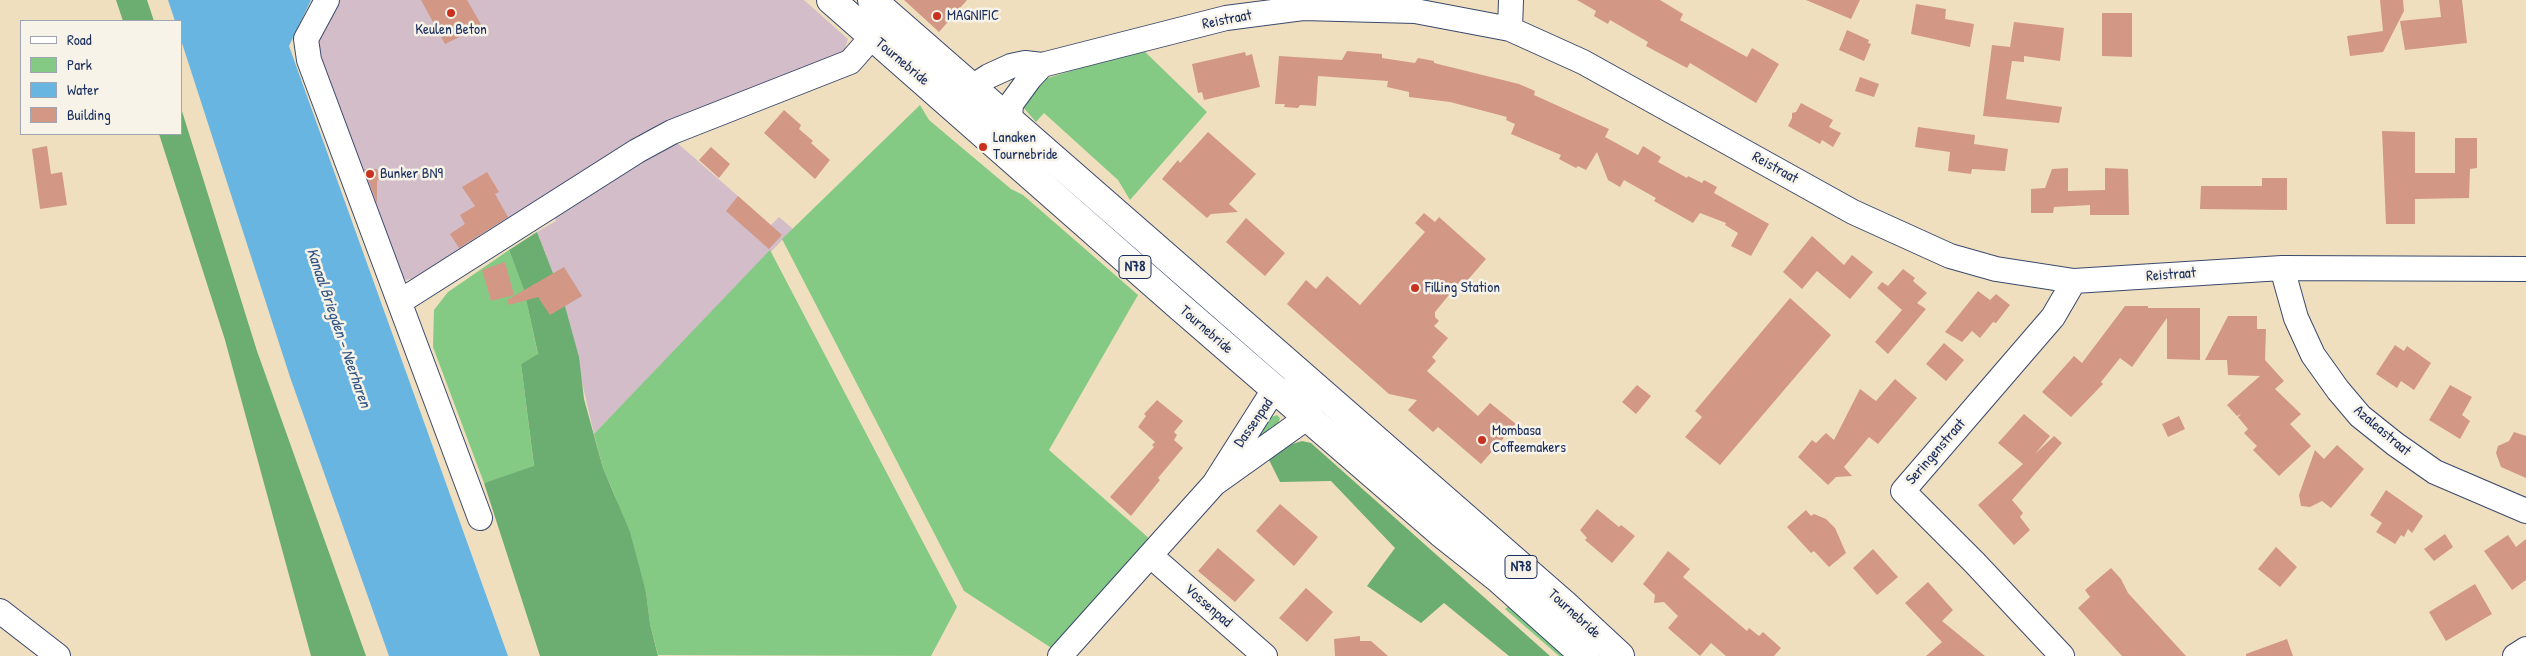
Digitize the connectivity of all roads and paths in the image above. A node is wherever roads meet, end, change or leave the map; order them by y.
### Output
1 (327, 0) edge
2 (831, 0) edge
3 (850, 0) edge
4 (872, 0) edge
5 (1511, 0) edge
6 (1510, 29) junction
7 (872, 36) junction
8 (1042, 65) junction
9 (972, 87) junction
10 (1010, 119) junction
11 (2282, 268) junction
12 (2526, 269) edge
13 (2074, 281) junction
14 (401, 301) junction
15 (1314, 386) junction
16 (1278, 392) junction
17 (1308, 417) junction
18 (1214, 484) junction
19 (2526, 511) edge
20 (480, 518) dead end
21 (1152, 556) junction
22 (0, 611) edge
23 (2526, 648) edge
24 (58, 656) edge
25 (1060, 656) edge
26 (1265, 656) edge
27 (1585, 656) edge
28 (1620, 656) edge
29 (2062, 656) edge
30 (2515, 656) edge

1 - 14 street
2 - 7 main road, Tournebride / N78
3 - 7 street
4 - 9 main road, Tournebride / N78
5 - 6 street
6 - 8 street, Reistraat
6 - 13 street, Reistraat
7 - 14 street
7 - 16 main road, Tournebride / N78
8 - 9 street, Reistraat
8 - 10 street
9 - 10 main road, Tournebride / N78
10 - 15 main road, Tournebride / N78
11 - 12 street, Reistraat
11 - 13 street, Reistraat
11 - 19 street, Azaleastraat
13 - 29 street, Seringenstraat
14 - 20 street
15 - 16 street, Dassenpad
15 - 17 street
15 - 28 main road, Tournebride / N78
16 - 17 main road, Tournebride / N78
16 - 18 street, Dassenpad
17 - 18 street, Dassenpad
17 - 27 main road, Tournebride / N78
18 - 21 street, Dassenpad
21 - 25 street, Dassenpad
21 - 26 street, Vossenpad
22 - 24 street
23 - 30 street

